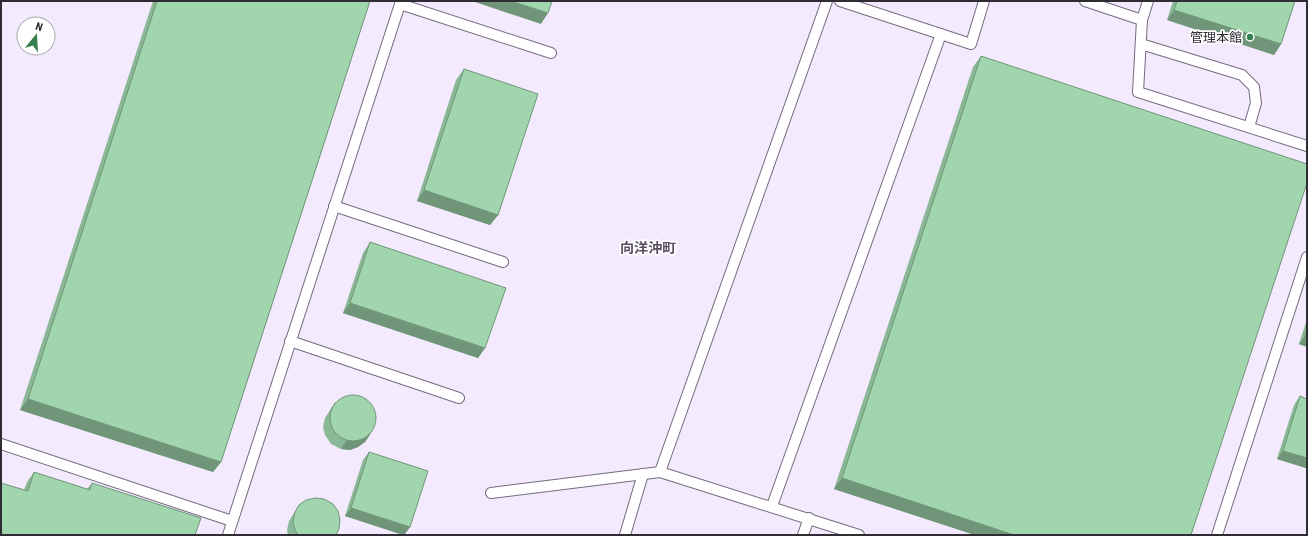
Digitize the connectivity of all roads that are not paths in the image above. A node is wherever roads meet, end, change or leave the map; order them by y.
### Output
1 (826, 1) edge
2 (840, 1) edge
3 (984, 1) edge
4 (1085, 1) edge
5 (1148, 1) edge
6 (401, 3) edge
7 (1142, 20) junction
8 (941, 34) junction
9 (1141, 44) junction
10 (551, 54) dead end
11 (1249, 127) junction
12 (1307, 146) edge
13 (334, 206) junction
14 (1307, 257) edge
15 (503, 262) dead end
16 (290, 342) junction
17 (459, 398) dead end
18 (1, 444) edge
19 (660, 472) junction
20 (643, 474) junction
21 (491, 493) dead end
22 (772, 506) junction
23 (809, 518) junction
24 (232, 521) junction
25 (228, 535) edge
26 (625, 535) edge
27 (803, 535) edge
28 (859, 535) edge
29 (1217, 535) edge

1 - 19 lane
2 - 8 lane
3 - 8 lane
4 - 7 lane
5 - 7 lane
6 - 10 lane
6 - 13 lane
7 - 9 lane
8 - 22 lane
9 - 11 lane
9 - 11 lane
11 - 12 lane
13 - 15 lane
13 - 16 lane
14 - 29 lane
16 - 17 lane
16 - 24 lane
18 - 24 lane
19 - 20 lane
19 - 22 lane
20 - 21 lane
20 - 26 lane
22 - 23 lane
23 - 27 lane
23 - 28 lane
24 - 25 lane

